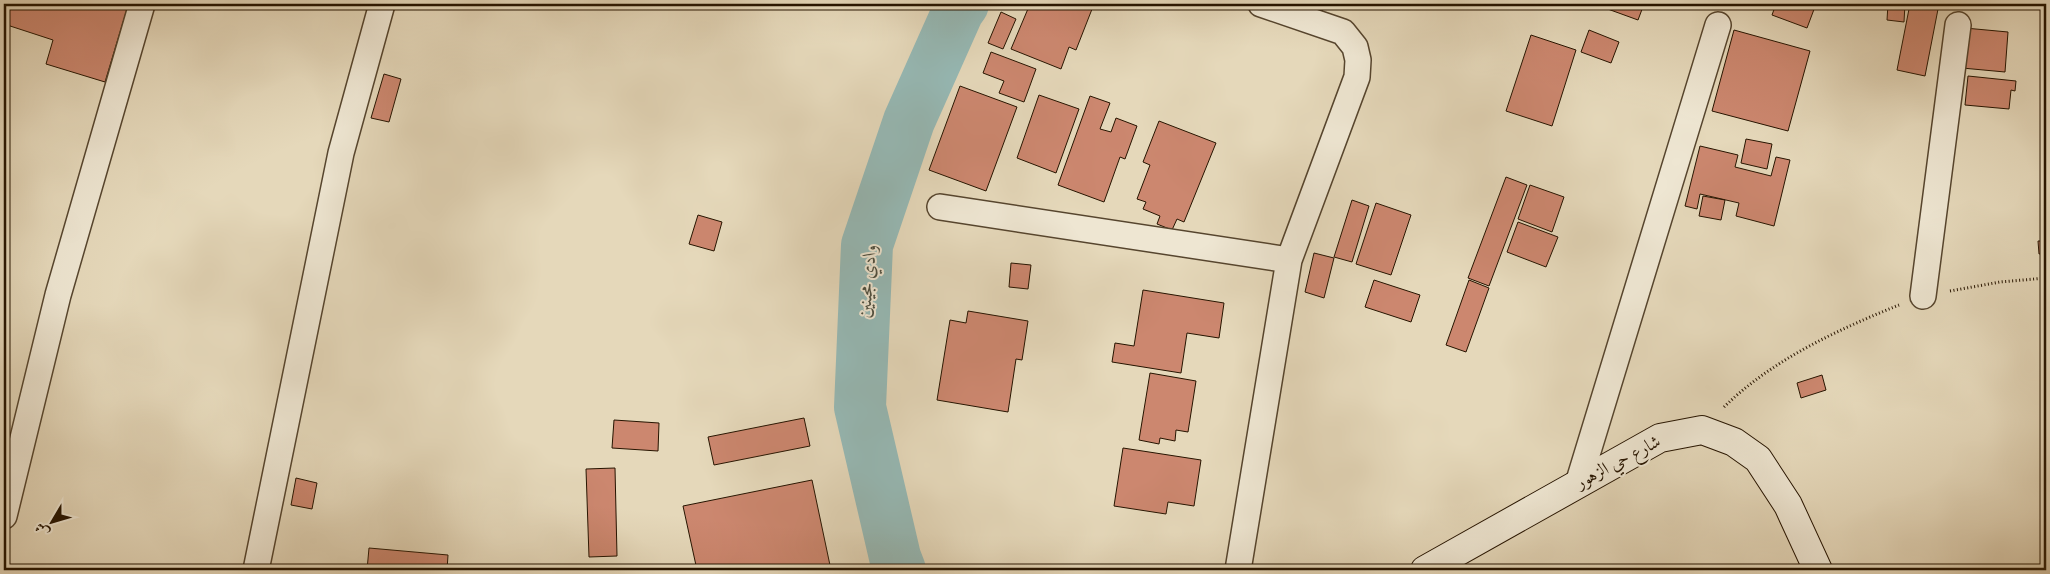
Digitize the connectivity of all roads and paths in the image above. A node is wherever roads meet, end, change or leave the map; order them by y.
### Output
1 (142, 4) edge
2 (382, 4) edge
3 (1261, 4) edge
4 (1718, 25) dead end
5 (1958, 25) dead end
6 (940, 207) dead end
7 (1289, 260) junction
8 (2046, 278) edge
9 (1923, 296) junction
10 (1702, 430) junction
11 (1578, 484) junction
12 (4, 516) edge
13 (256, 570) edge
14 (1238, 570) edge
15 (1425, 570) edge
16 (1818, 570) edge

1 - 12 street
2 - 13 street
3 - 7 street
4 - 11 street
5 - 9 street
6 - 7 street
7 - 14 street
8 - 9 path
9 - 10 path
10 - 11 street, شارع حي الزهور
10 - 16 street
11 - 15 street, شارع حي الزهور

